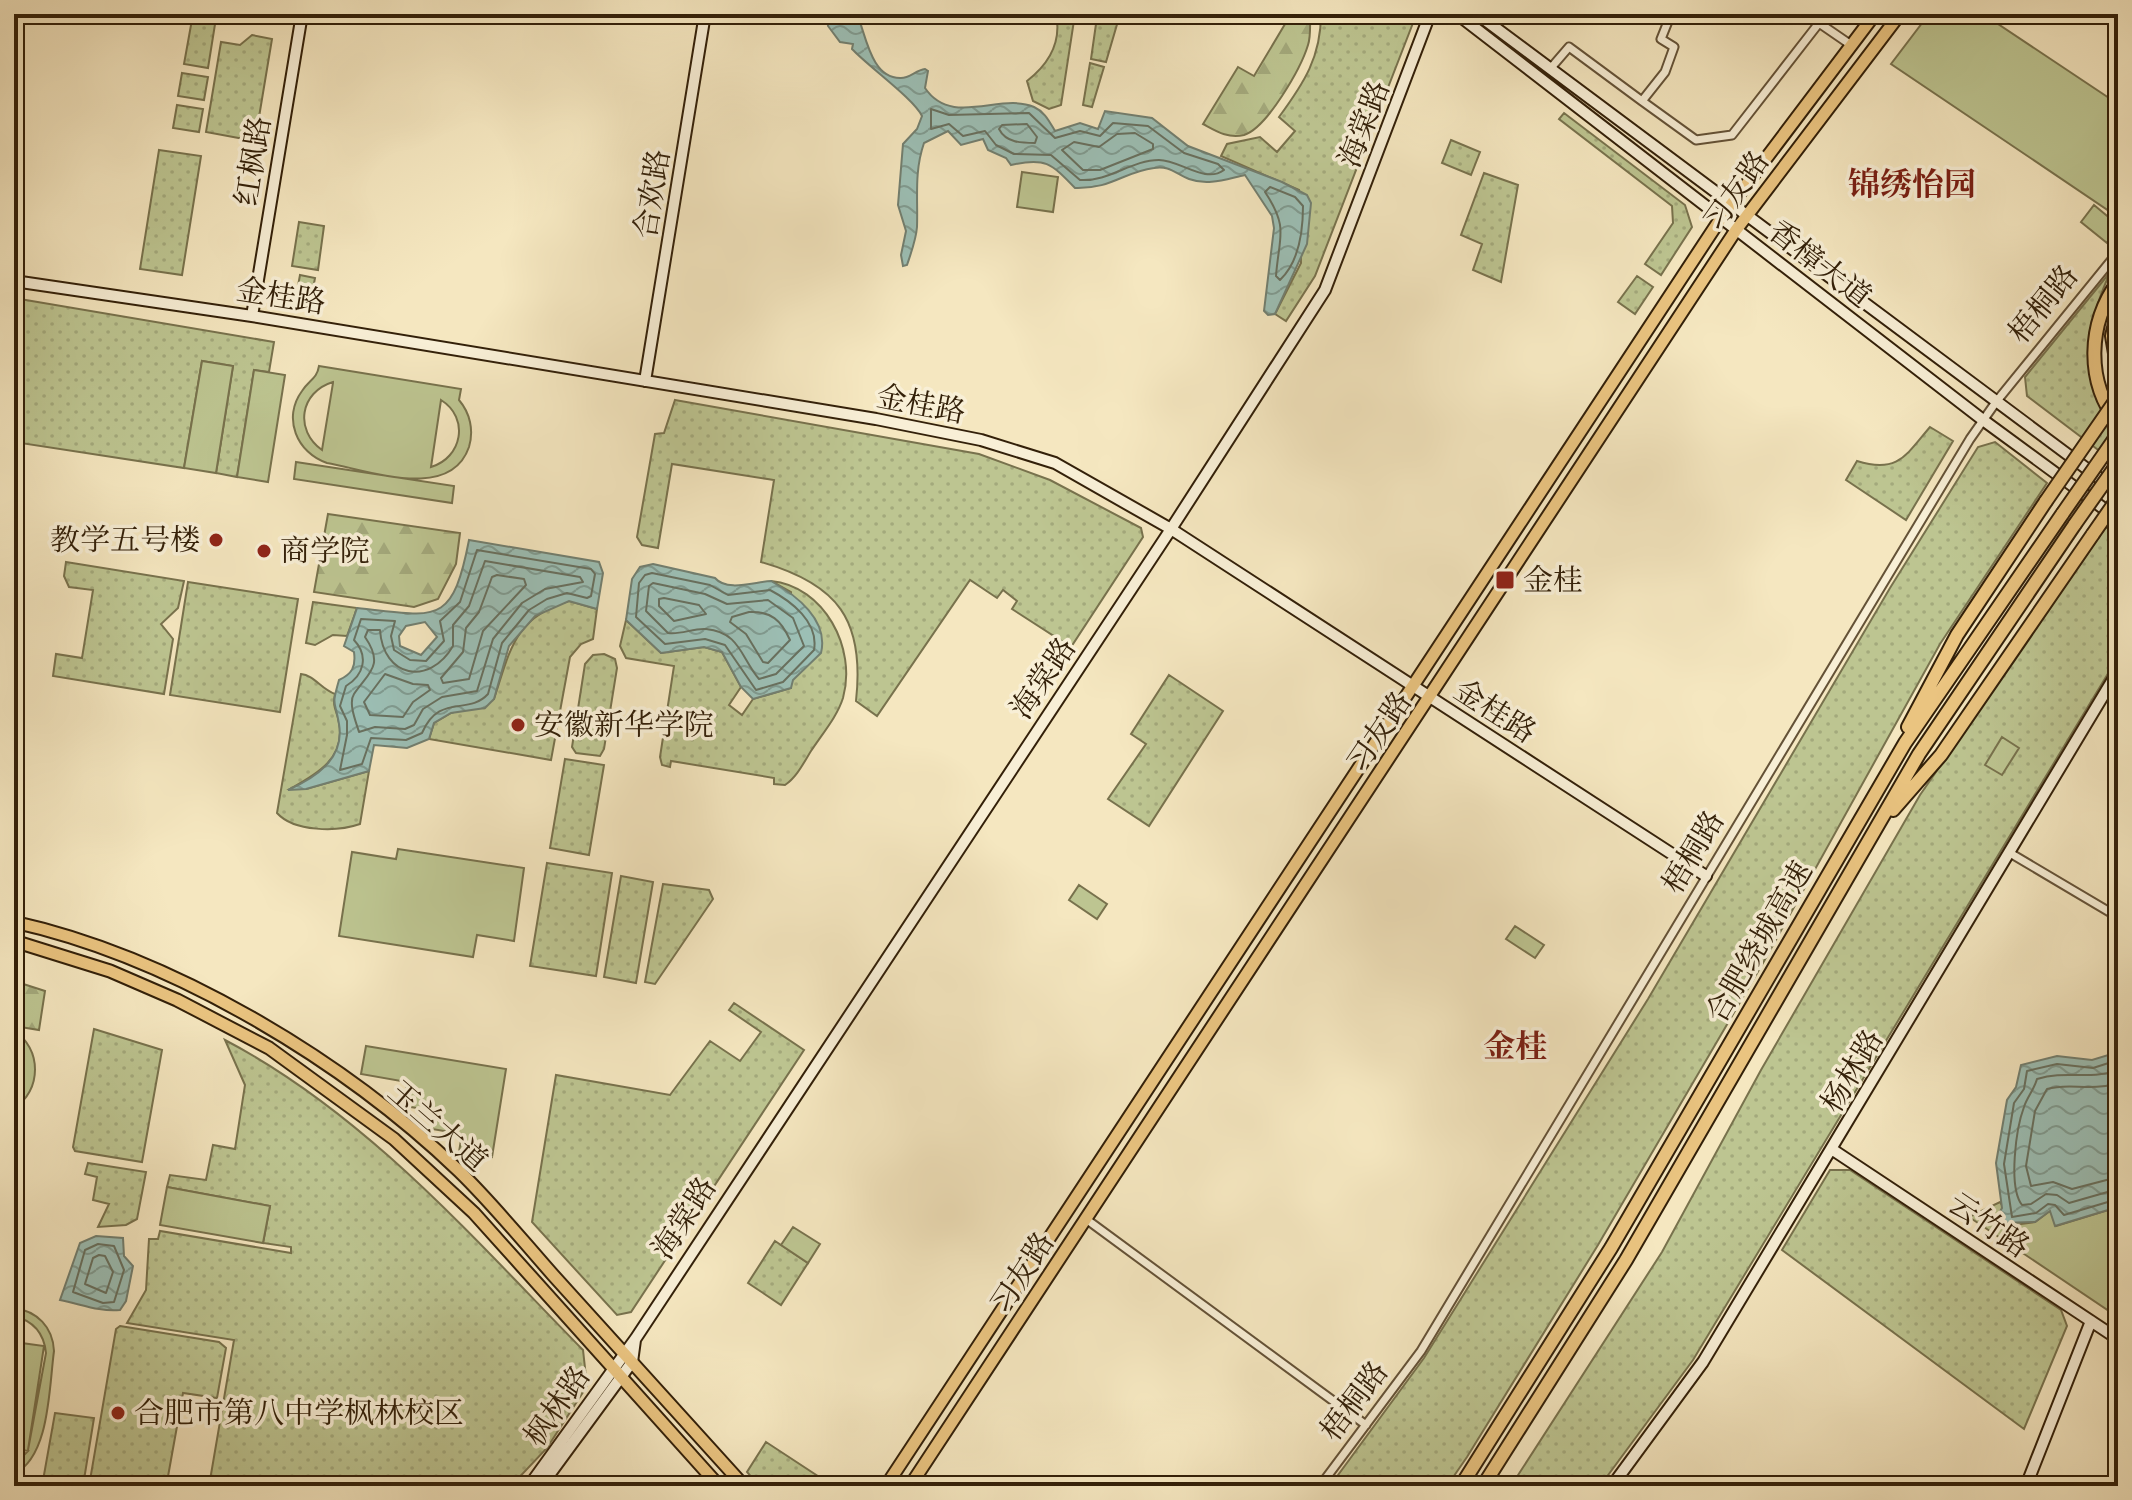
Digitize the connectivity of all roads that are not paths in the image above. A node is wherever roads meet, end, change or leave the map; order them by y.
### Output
1 (302, 14) edge
2 (705, 14) edge
3 (1430, 14) edge
4 (1457, 14) edge
5 (1477, 14) edge
6 (1671, 14) edge
7 (1806, 14) edge
8 (1875, 14) edge
9 (1900, 14) edge
10 (1819, 23) junction
11 (1851, 45) junction
12 (1550, 69) junction
13 (1642, 101) junction
14 (1731, 204) junction
15 (1746, 215) junction
16 (1721, 218) junction
17 (1736, 230) junction
18 (2118, 252) edge
19 (14, 281) edge
20 (2118, 282) edge
21 (2118, 312) edge
22 (252, 316) junction
23 (2118, 371) edge
24 (645, 381) junction
25 (2118, 397) edge
26 (1996, 402) junction
27 (1983, 420) junction
28 (2118, 423) edge
29 (2118, 434) edge
30 (2118, 463) edge
31 (2118, 495) edge
32 (2118, 519) edge
33 (1171, 529) junction
34 (2118, 671) edge
35 (1414, 687) junction
36 (1430, 698) junction
37 (1858, 823) junction
38 (1872, 834) junction
39 (2010, 853) junction
40 (1706, 876) junction
41 (2118, 917) edge
42 (14, 922) edge
43 (14, 941) edge
44 (1833, 1150) junction
45 (1086, 1219) junction
46 (2091, 1321) junction
47 (636, 1338) junction
48 (2118, 1339) edge
49 (623, 1352) junction
50 (632, 1362) junction
51 (612, 1367) junction
52 (621, 1377) junction
53 (1366, 1425) junction
54 (529, 1486) edge
55 (541, 1486) edge
56 (719, 1486) edge
57 (744, 1486) edge
58 (886, 1486) edge
59 (910, 1486) edge
60 (1320, 1486) edge
61 (1461, 1486) edge
62 (1483, 1486) edge
63 (1612, 1486) edge
64 (2026, 1486) edge

1 - 22 street, 红枫路
2 - 24 street, 合欢路
3 - 33 street, 海棠路
4 - 16 street, 香樟大道
5 - 12 street, 香樟大道
6 - 13 street
7 - 10 street
8 - 11 main road, 习友路
9 - 15 main road, 习友路
10 - 11 street
10 - 13 street
11 - 14 main road, 习友路
12 - 13 street
12 - 14 street, 香樟大道
14 - 15 street, 香樟大道
14 - 16 main road, 习友路
15 - 17 main road, 习友路
15 - 26 street, 香樟大道
16 - 17 street, 香樟大道
16 - 35 main road, 习友路
17 - 27 street, 香樟大道
17 - 36 main road, 习友路
18 - 26 street, 梧桐路
19 - 22 street, 金桂路
20 - 28 highway
21 - 23 highway
22 - 24 street, 金桂路
24 - 33 street, 金桂路
25 - 37 highway, bridge
26 - 27 street, 梧桐路
26 - 31 street, 香樟大道
27 - 32 street, 香樟大道
27 - 40 street, 梧桐路
29 - 37 highway, 合肥绕城高速, bridge
30 - 38 highway, 合肥绕城高速, bridge
31 - 38 highway, bridge
33 - 35 street, 金桂路
33 - 47 street, 海棠路
34 - 39 street, 杨林路
35 - 36 street, 金桂路
35 - 58 main road, 习友路
36 - 40 street, 金桂路
36 - 45 main road, 习友路
37 - 61 highway, 合肥绕城高速
38 - 62 highway, 合肥绕城高速
39 - 41 street
39 - 44 street, 杨林路
40 - 53 street, 梧桐路
42 - 49 main road, 玉兰大道
43 - 51 main road, 玉兰大道
44 - 46 street, 云竹路
44 - 63 street, 杨林路
45 - 53 street
45 - 59 main road, 习友路
46 - 48 street, 云竹路
46 - 64 street
47 - 49 street, 海棠路
47 - 50 street, 海棠路
49 - 50 main road, 玉兰大道
49 - 51 street, 枫林路
50 - 52 street, 枫林路
50 - 57 main road, 玉兰大道
51 - 52 main road, 玉兰大道
51 - 54 street, 枫林路
52 - 55 street, 枫林路
52 - 56 main road, 玉兰大道
53 - 60 street, 梧桐路

